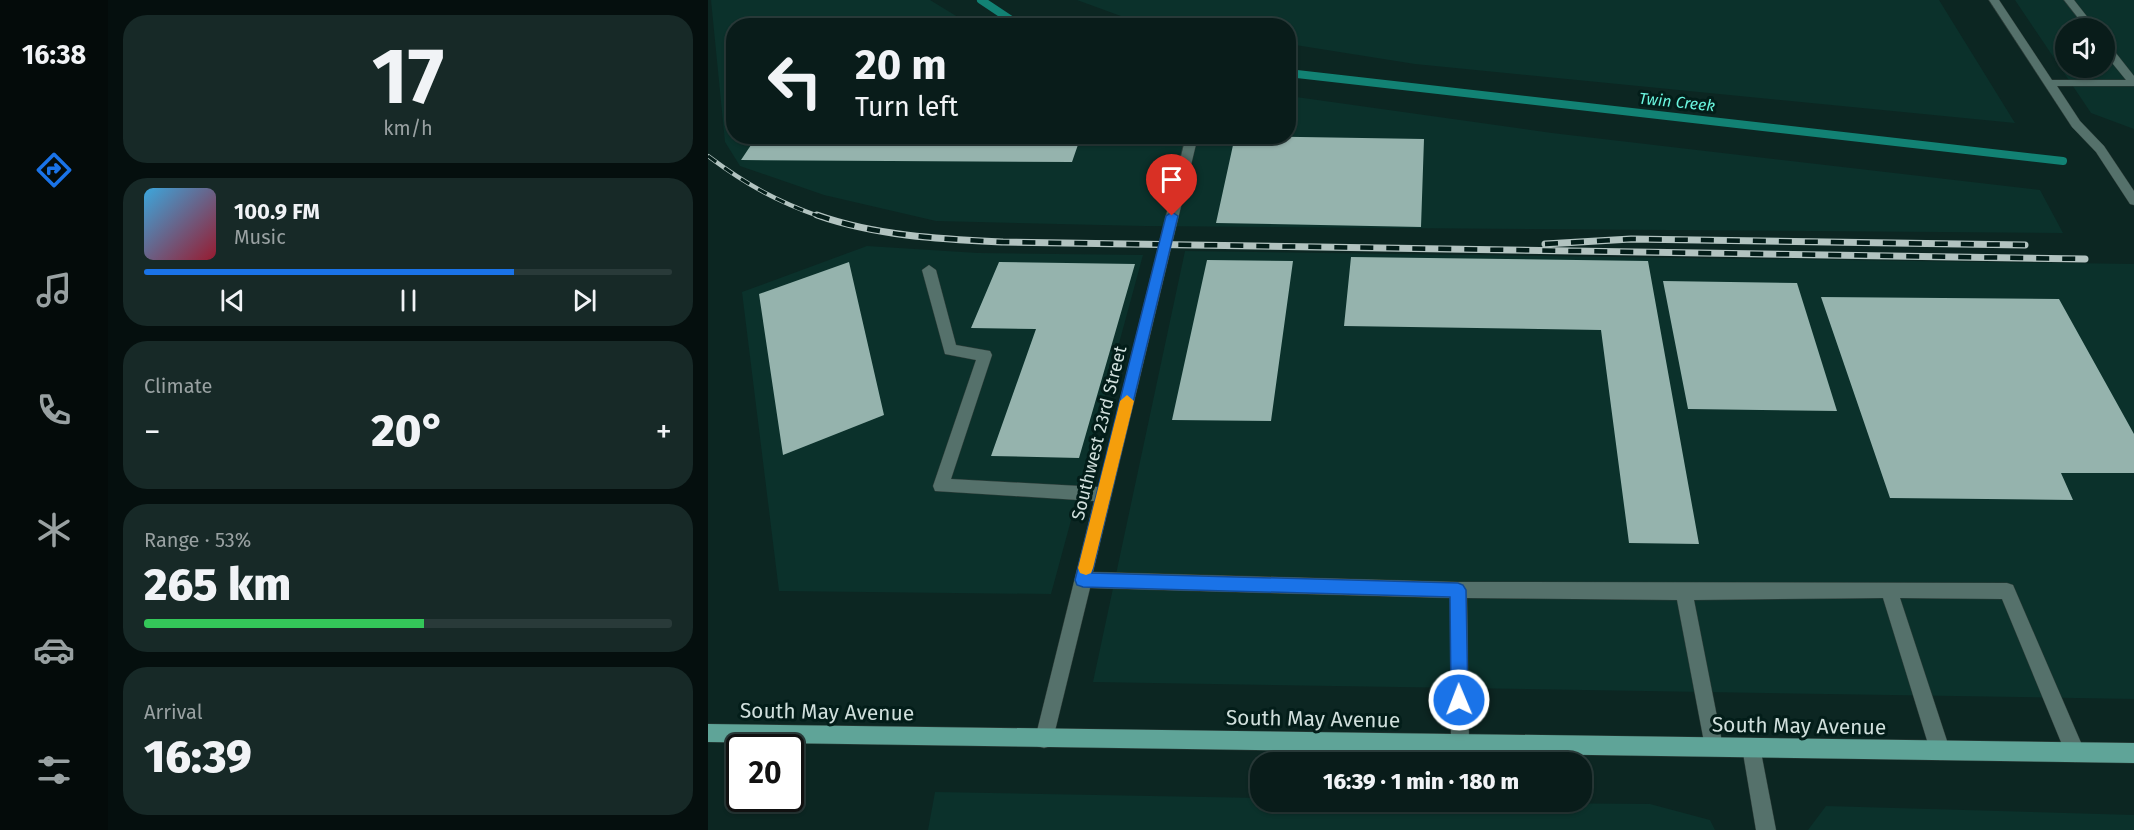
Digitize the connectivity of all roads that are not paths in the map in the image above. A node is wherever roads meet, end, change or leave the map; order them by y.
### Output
1 (1994, 0) edge
2 (2069, 0) edge
3 (2083, 18) edge
4 (2115, 59) edge
5 (2048, 82) junction
6 (2134, 83) edge
7 (1190, 144) edge
8 (2134, 201) edge
9 (929, 270) dead end
10 (1104, 494) junction
11 (1083, 580) junction
12 (1458, 590) junction
13 (1889, 590) junction
14 (1684, 592) junction
15 (708, 733) edge
16 (1044, 739) junction
17 (1460, 744) junction
18 (1714, 747) junction
19 (1751, 747) junction
20 (1940, 750) junction
21 (2075, 752) junction
22 (2134, 753) edge
23 (1766, 830) edge

1 - 5 street
2 - 3 street
4 - 6 street
5 - 6 street
5 - 8 street
7 - 10 street, Southwest 23rd Street
9 - 10 street
10 - 11 street, Southwest 23rd Street
11 - 12 street
11 - 16 street, Southwest 23rd Street
12 - 14 street
12 - 17 street
13 - 14 street
13 - 20 street
13 - 21 street
14 - 18 street
15 - 16 main road, South May Avenue
16 - 17 main road, South May Avenue
17 - 18 main road, South May Avenue
18 - 19 main road, South May Avenue
19 - 20 main road, South May Avenue
19 - 23 street
20 - 21 main road, South May Avenue
21 - 22 main road, South May Avenue

